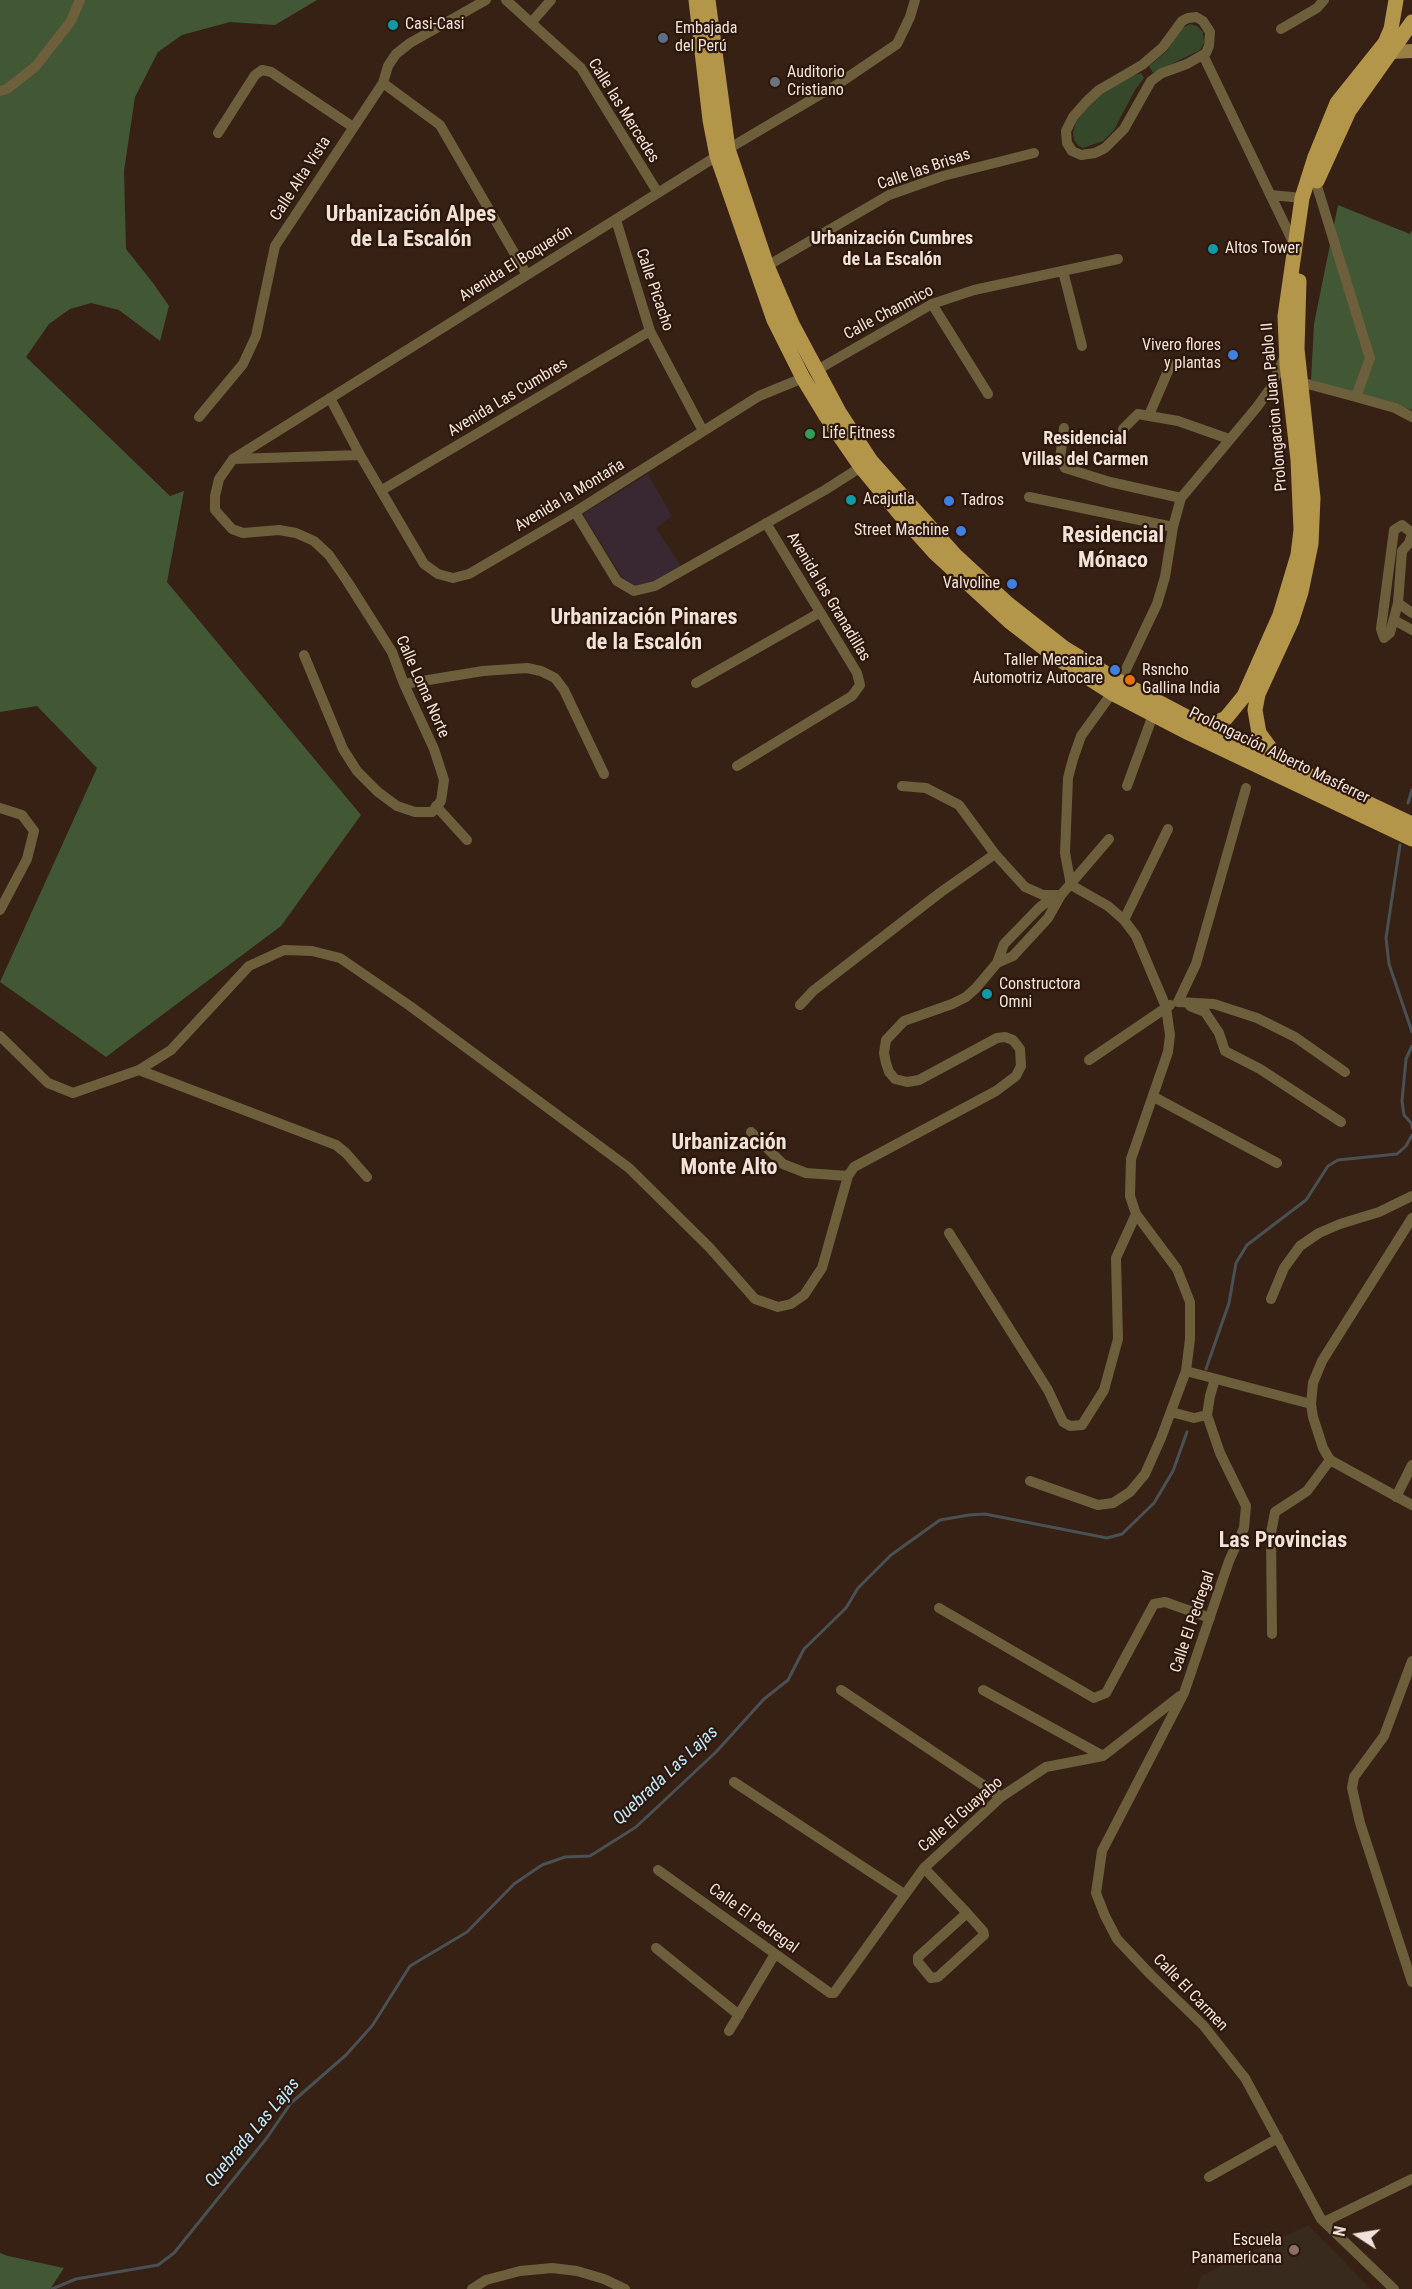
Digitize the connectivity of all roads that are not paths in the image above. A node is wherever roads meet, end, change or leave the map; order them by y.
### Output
1 (80, 0) edge
2 (486, 0) edge
3 (506, 0) edge
4 (551, 0) edge
5 (696, 0) edge
6 (708, 0) edge
7 (915, 0) edge
8 (1324, 0) edge
9 (1396, 0) edge
10 (1412, 22) edge
11 (531, 23) junction
12 (1281, 29) dead end
13 (1412, 51) edge
14 (1392, 52) junction
15 (1203, 56) junction
16 (1142, 65) junction
17 (1151, 81) junction
18 (383, 83) junction
19 (0, 91) edge
20 (353, 127) junction
21 (218, 133) dead end
22 (722, 153) junction
23 (1034, 153) dead end
24 (1316, 183) junction
25 (658, 194) junction
26 (1271, 195) junction
27 (1302, 198) junction
28 (616, 220) junction
29 (1295, 246) junction
30 (1118, 259) dead end
31 (767, 266) junction
32 (1063, 271) junction
33 (527, 275) junction
34 (933, 304) junction
35 (650, 331) junction
36 (1082, 346) dead end
37 (1287, 353) junction
38 (1171, 364) dead end
39 (817, 370) junction
40 (803, 378) junction
41 (1299, 382) junction
42 (988, 394) dead end
43 (1356, 397) junction
44 (330, 398) junction
45 (1149, 415) junction
46 (199, 417) dead end
47 (1412, 417) edge
48 (1064, 428) dead end
49 (1123, 429) dead end
50 (703, 431) junction
51 (1229, 439) junction
52 (360, 455) junction
53 (233, 459) junction
54 (861, 467) junction
55 (382, 490) junction
56 (1029, 497) dead end
57 (1181, 498) junction
58 (575, 512) junction
59 (766, 523) junction
60 (1173, 527) junction
61 (1412, 533) edge
62 (1398, 603) junction
63 (819, 613) junction
64 (1412, 613) edge
65 (1394, 620) junction
66 (1412, 630) edge
67 (304, 655) dead end
68 (696, 683) dead end
69 (404, 684) junction
70 (1116, 688) junction
71 (1153, 715) junction
72 (1196, 722) junction
73 (1279, 761) junction
74 (737, 766) dead end
75 (604, 774) dead end
76 (902, 786) dead end
77 (1126, 786) dead end
78 (1246, 788) dead end
79 (436, 806) junction
80 (0, 808) edge
81 (1412, 824) edge
82 (1168, 829) dead end
83 (1110, 839) dead end
84 (1412, 839) edge
85 (467, 840) dead end
86 (995, 854) junction
87 (1071, 885) junction
88 (1061, 895) junction
89 (0, 910) edge
90 (1124, 920) junction
91 (1178, 1002) junction
92 (800, 1005) dead end
93 (1166, 1007) junction
94 (0, 1036) edge
95 (1089, 1060) dead end
96 (139, 1070) junction
97 (1345, 1072) dead end
98 (1154, 1097) junction
99 (1341, 1122) dead end
100 (751, 1132) dead end
101 (1277, 1162) dead end
102 (848, 1176) junction
103 (367, 1177) dead end
104 (1412, 1196) edge
105 (1136, 1214) junction
106 (1412, 1218) edge
107 (949, 1233) dead end
108 (1271, 1299) dead end
109 (1186, 1371) junction
110 (1215, 1379) junction
111 (1311, 1404) junction
112 (1171, 1412) junction
113 (1207, 1415) junction
114 (1330, 1460) junction
115 (1412, 1465) edge
116 (1030, 1481) dead end
117 (1396, 1497) junction
118 (1412, 1505) edge
119 (939, 1608) dead end
120 (1209, 1618) junction
121 (1272, 1634) dead end
122 (1412, 1661) edge
123 (982, 1689) dead end
124 (842, 1690) dead end
125 (1184, 1693) junction
126 (1103, 1756) junction
127 (734, 1782) dead end
128 (1001, 1797) junction
129 (924, 1868) junction
130 (658, 1870) dead end
131 (904, 1894) junction
132 (967, 1913) junction
133 (656, 1948) dead end
134 (775, 1954) junction
135 (1412, 1982) edge
136 (830, 1993) joint
137 (739, 2014) junction
138 (729, 2031) dead end
139 (1278, 2138) junction
140 (1209, 2177) dead end
141 (1412, 2179) edge
142 (1324, 2222) junction
143 (472, 2289) edge
144 (625, 2289) edge
145 (1394, 2289) edge

1 - 19 street
2 - 18 street, Calle Alta Vista
3 - 11 street, Calle las Mercedes
4 - 11 street
5 - 22 main road, Prolongación Alberto Masferrer
6 - 22 main road, Prolongación Alberto Masferrer
7 - 22 street, Avenida El Boquerón
8 - 12 street
9 - 27 main road, Prolongacion Juan Pablo II
10 - 14 main road
11 - 25 street, Calle las Mercedes
13 - 14 street
14 - 24 main road
15 - 16 street
15 - 17 street
15 - 26 street
16 - 17 street
16 - 17 street
18 - 20 street, Calle Alta Vista
18 - 33 street
20 - 21 street
20 - 46 street, Calle Alta Vista
22 - 25 street, Avenida El Boquerón
22 - 31 main road, Prolongación Alberto Masferrer
22 - 40 main road, Prolongación Alberto Masferrer
23 - 31 street, Calle las Brisas
24 - 41 main road
24 - 43 street
25 - 28 street, Avenida El Boquerón
26 - 27 street
26 - 29 street
27 - 29 main road, Prolongacion Juan Pablo II
28 - 33 street, Avenida El Boquerón
28 - 35 street, Calle Picacho
29 - 37 main road, Prolongacion Juan Pablo II
30 - 32 street, Calle Chanmico
31 - 39 main road, Prolongación Alberto Masferrer
32 - 34 street, Calle Chanmico
32 - 36 street
33 - 44 street, Avenida El Boquerón
34 - 39 street, Calle Chanmico
34 - 42 street
35 - 50 street, Calle Picacho
35 - 55 street, Avenida Las Cumbres
37 - 51 street
37 - 72 main road, Prolongacion Juan Pablo II
38 - 45 street
39 - 70 main road, Prolongación Alberto Masferrer
40 - 50 street, Avenida la Montaña
40 - 54 main road, Prolongación Alberto Masferrer
41 - 43 street
41 - 73 main road
43 - 47 street
44 - 52 street
44 - 53 street, Avenida El Boquerón
45 - 49 street
45 - 51 street
48 - 57 street
50 - 58 street, Avenida la Montaña
51 - 57 street
52 - 53 street
52 - 55 street
53 - 69 street, Calle Loma Norte
54 - 59 street
54 - 70 main road, Prolongación Alberto Masferrer
55 - 58 street, Avenida la Montaña
56 - 60 street
57 - 60 street
58 - 59 street
59 - 63 street, Avenida las Granadillas
60 - 70 street
61 - 62 street
61 - 65 street
62 - 64 street
62 - 65 street
63 - 68 street
63 - 74 street, Avenida las Granadillas
65 - 66 street
67 - 79 street
69 - 75 street
69 - 79 street, Calle Loma Norte
70 - 71 main road, Prolongación Alberto Masferrer
70 - 72 main road, Prolongación Alberto Masferrer
70 - 87 street
71 - 77 street
71 - 84 main road, Prolongación Alberto Masferrer
72 - 73 main road, Prolongación Alberto Masferrer
73 - 81 main road, Prolongación Alberto Masferrer
76 - 86 street
78 - 91 street
79 - 85 street
80 - 89 street
82 - 90 street
83 - 87 street
86 - 88 street
86 - 92 street
87 - 88 street
87 - 90 street
88 - 102 street
90 - 93 street
91 - 93 street
91 - 97 street
91 - 99 street
93 - 95 street
93 - 98 street
94 - 96 street
96 - 102 street
96 - 103 street
98 - 101 street
98 - 105 street
100 - 102 street
104 - 108 street
105 - 107 street
105 - 109 street
106 - 111 street
109 - 110 street
109 - 112 street
110 - 111 street
110 - 113 street
111 - 114 street
112 - 113 street
112 - 116 street
113 - 120 street, Calle El Pedregal
114 - 117 street
114 - 121 street
115 - 117 street
117 - 118 street
119 - 120 street
120 - 125 street, Calle El Pedregal
122 - 135 street
123 - 126 street
124 - 128 street
125 - 126 street, Calle El Guayabo
125 - 139 street, Calle El Carmen
126 - 128 street, Calle El Guayabo
127 - 131 street
128 - 129 street, Calle El Guayabo
129 - 131 street, Calle El Guayabo
129 - 132 street
130 - 134 street, Calle El Pedregal
131 - 136 street, Calle El Guayabo
132 - 132 street
133 - 137 street
134 - 136 street, Calle El Pedregal
134 - 137 street
137 - 138 street
139 - 140 street
139 - 142 street, Calle El Carmen
141 - 142 street
142 - 145 street, Calle El Carmen
143 - 144 street

